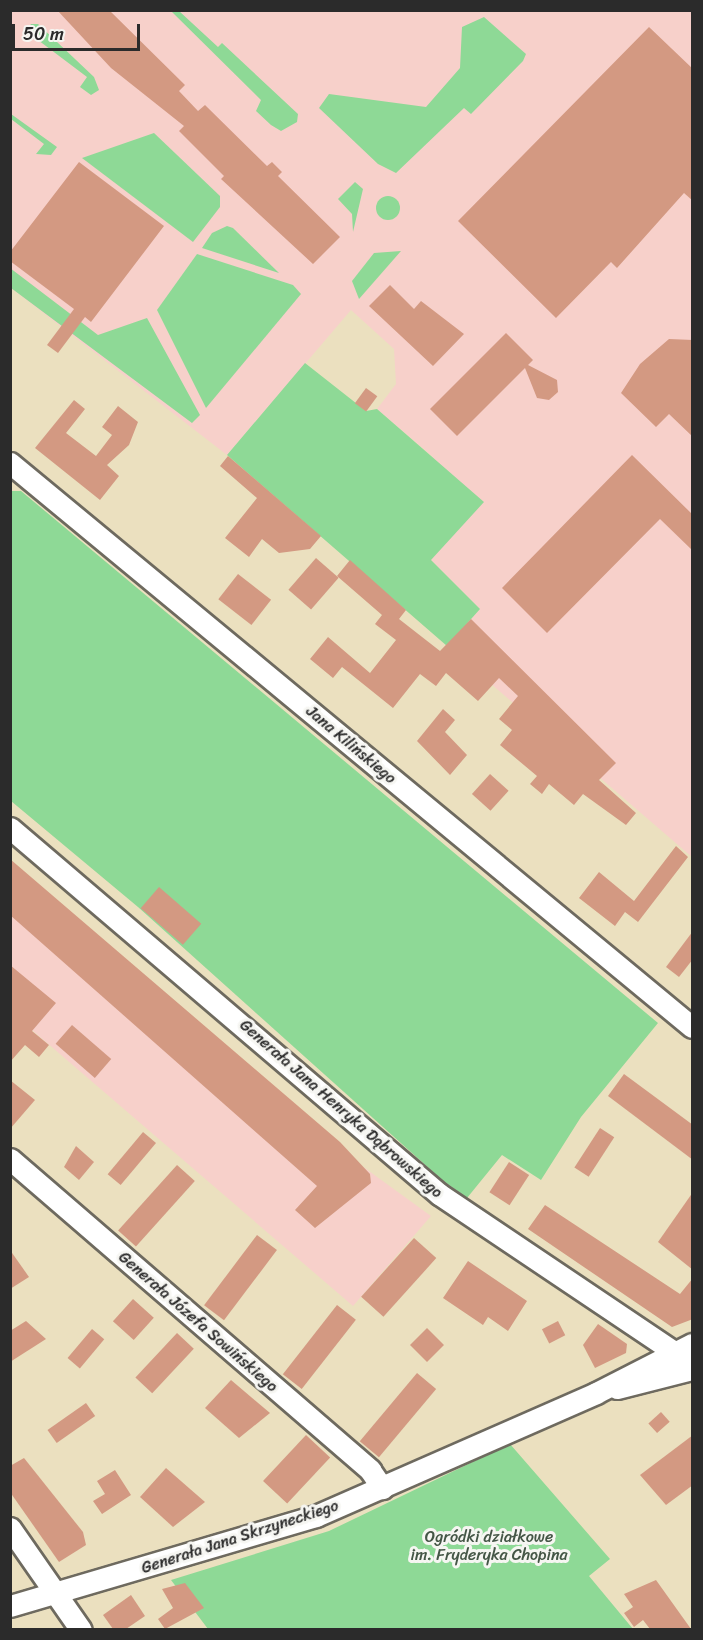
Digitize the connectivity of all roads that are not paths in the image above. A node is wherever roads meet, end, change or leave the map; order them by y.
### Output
1 (10, 464) edge
2 (10, 828) edge
3 (693, 1027) edge
4 (10, 1159) edge
5 (683, 1348) edge
6 (693, 1364) edge
7 (693, 1369) edge
8 (596, 1393) junction
9 (382, 1488) junction
10 (10, 1528) edge
11 (57, 1594) junction
12 (10, 1606) edge
13 (81, 1629) edge

1 - 3 street, Jana Kilińskiego
2 - 5 street, Generała Jana Henryka Dąbrowskiego
4 - 9 street, Generała Józefa Sowińskiego
5 - 6 street, Generała Jana Henryka Dąbrowskiego
5 - 8 street, Generała Jana Skrzyneckiego
7 - 8 street, Generała Jana Skrzyneckiego
8 - 9 street, Generała Jana Skrzyneckiego
9 - 11 street, Generała Jana Skrzyneckiego
10 - 11 street
11 - 12 street, Generała Jana Skrzyneckiego
11 - 13 street

